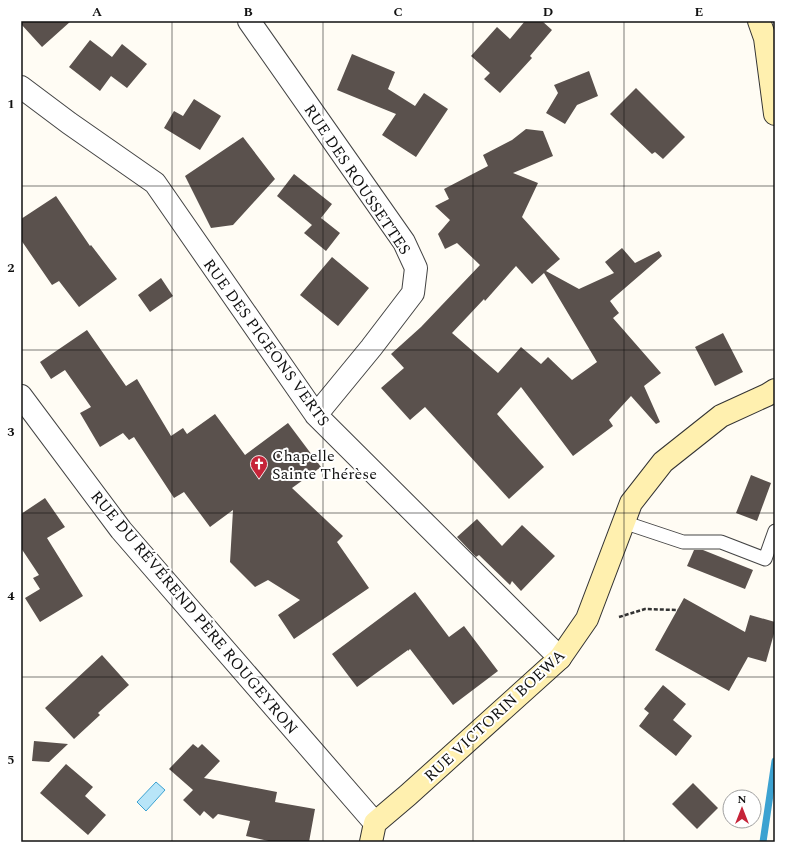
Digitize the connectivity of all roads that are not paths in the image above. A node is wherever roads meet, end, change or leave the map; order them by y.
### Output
1 (249, 21) edge
2 (759, 21) edge
3 (21, 87) edge
4 (775, 114) edge
5 (21, 396) edge
6 (772, 396) edge
7 (316, 415) junction
8 (624, 522) junction
9 (775, 531) edge
10 (560, 658) junction
11 (373, 832) edge

1 - 7 street, RUE DES ROUSSETTES
2 - 4 street
3 - 7 street, RUE DES PIGEONS VERTS
5 - 11 street, RUE DU RÉVÉREND PÈRE ROUGEYRON
6 - 8 street, RUE VICTORIN BOEWA
7 - 10 street, RUE DES PIGEONS VERTS
8 - 9 lane
8 - 10 street, RUE VICTORIN BOEWA
10 - 11 street, RUE VICTORIN BOEWA

